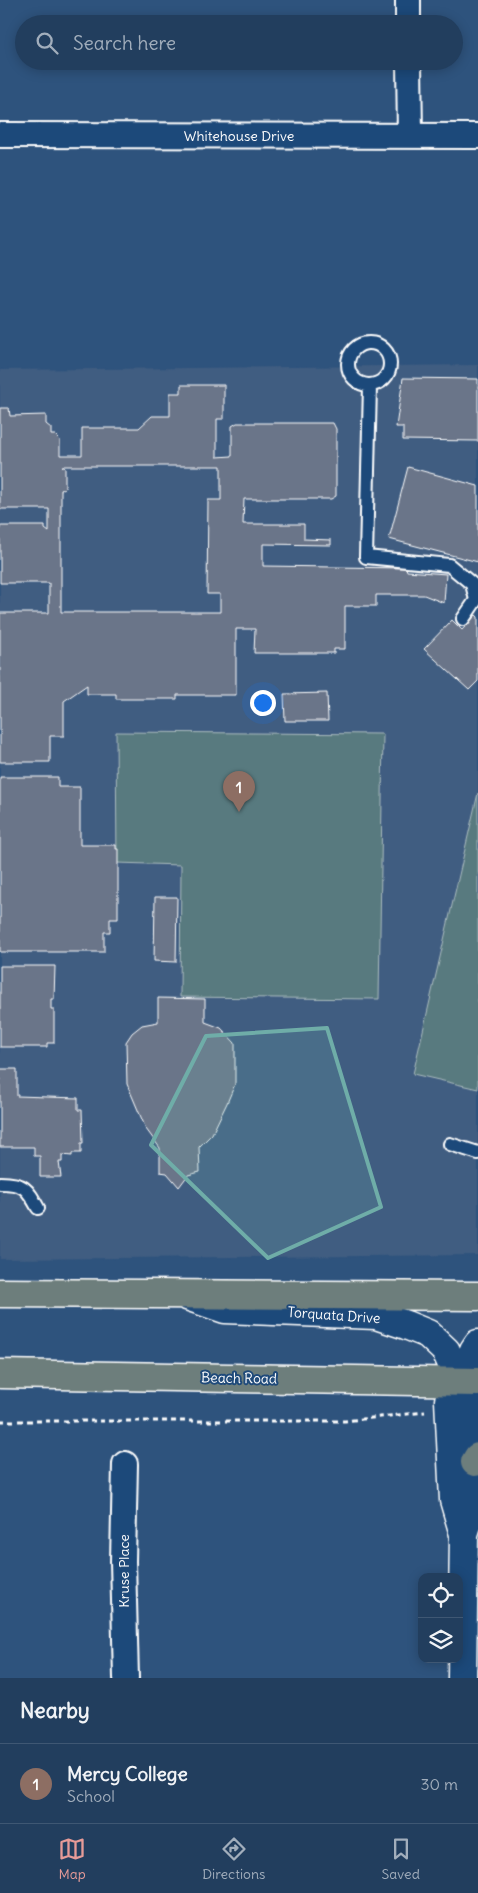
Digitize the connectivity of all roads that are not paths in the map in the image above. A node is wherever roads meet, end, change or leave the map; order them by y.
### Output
1 (408, 0) edge
2 (408, 15) edge
3 (409, 70) edge
4 (0, 135) edge
5 (410, 136) junction
6 (478, 136) edge
7 (370, 385) dead end
8 (463, 619) dead end
9 (450, 1144) dead end
10 (478, 1153) edge
11 (0, 1183) edge
12 (38, 1208) dead end
13 (0, 1293) edge
14 (180, 1294) junction
15 (478, 1296) edge
16 (478, 1344) edge
17 (0, 1374) edge
18 (469, 1382) edge
19 (476, 1460) edge
20 (125, 1464) dead end
21 (464, 1534) junction
22 (126, 1678) edge
23 (462, 1678) edge

1 - 2 street
3 - 5 street
4 - 5 street, Whitehouse Drive
5 - 6 street, Whitehouse Drive
7 - 8 lane
9 - 10 lane
11 - 12 lane
13 - 14 main road
14 - 15 main road
14 - 18 street, Torquata Drive
16 - 18 street, Torquata Drive
17 - 18 main road, Beach Road
18 - 19 street, Torquata Drive
18 - 21 street, Torquata Drive
19 - 21 street, Torquata Drive
20 - 22 street, Kruse Place
21 - 23 street, Torquata Drive

